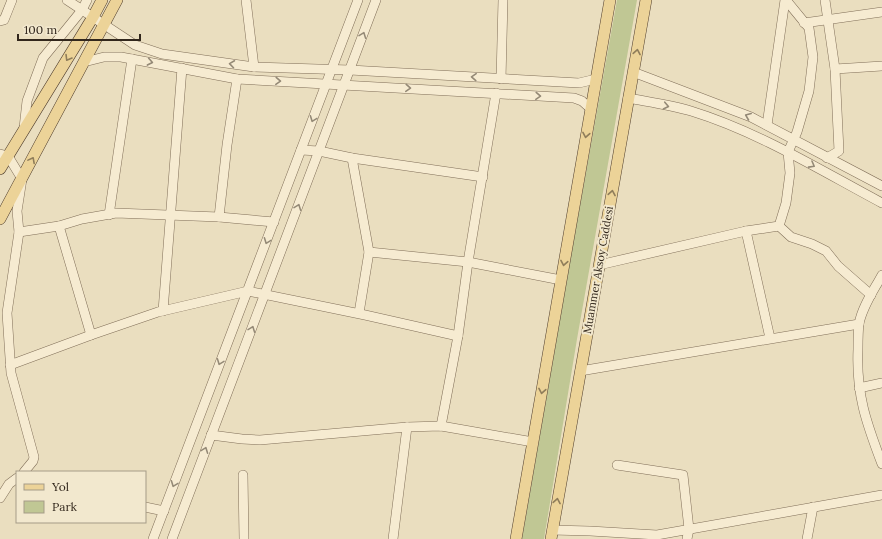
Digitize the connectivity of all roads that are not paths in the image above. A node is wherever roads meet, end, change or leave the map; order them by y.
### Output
1 (12, 0) edge
2 (67, 0) edge
3 (87, 0) edge
4 (102, 0) edge
5 (117, 0) edge
6 (246, 0) edge
7 (358, 0) edge
8 (376, 0) edge
9 (503, 0) edge
10 (610, 0) edge
11 (646, 0) edge
12 (786, 0) edge
13 (824, 0) edge
14 (82, 10) junction
15 (882, 12) edge
16 (93, 17) junction
17 (828, 20) junction
18 (0, 21) edge
19 (804, 23) junction
20 (104, 24) junction
21 (132, 59) junction
22 (84, 62) junction
23 (882, 66) edge
24 (254, 67) junction
25 (182, 68) junction
26 (331, 69) junction
27 (835, 69) junction
28 (350, 70) junction
29 (633, 72) junction
30 (596, 78) junction
31 (237, 79) junction
32 (501, 79) junction
33 (327, 83) junction
34 (345, 84) junction
35 (496, 93) junction
36 (628, 98) junction
37 (591, 109) junction
38 (767, 125) junction
39 (24, 131) junction
40 (794, 139) junction
41 (301, 150) junction
42 (319, 151) junction
43 (788, 152) junction
44 (4, 155) edge
45 (352, 158) junction
46 (827, 158) junction
47 (0, 169) edge
48 (483, 177) junction
49 (22, 179) junction
50 (882, 186) edge
51 (882, 203) edge
52 (109, 215) junction
53 (170, 215) junction
54 (220, 217) junction
55 (0, 219) edge
56 (274, 222) junction
57 (59, 226) junction
58 (779, 226) junction
59 (746, 231) junction
60 (19, 232) junction
61 (369, 252) junction
62 (468, 262) junction
63 (599, 265) junction
64 (882, 275) edge
65 (561, 280) junction
66 (248, 291) junction
67 (265, 295) junction
68 (871, 295) junction
69 (163, 311) junction
70 (4, 313) edge
71 (359, 314) junction
72 (859, 324) junction
73 (91, 335) junction
74 (458, 336) junction
75 (770, 338) junction
76 (10, 365) junction
77 (580, 371) junction
78 (882, 383) edge
79 (859, 388) junction
80 (441, 426) junction
81 (407, 427) junction
82 (211, 435) junction
83 (533, 442) junction
84 (882, 464) edge
85 (617, 466) dead end
86 (26, 471) edge
87 (243, 475) dead end
88 (16, 479) edge
89 (882, 495) edge
90 (0, 498) edge
91 (146, 507) edge
92 (813, 508) junction
93 (164, 511) junction
94 (689, 529) junction
95 (551, 534) edge
96 (153, 539) edge
97 (172, 539) edge
98 (244, 539) edge
99 (393, 539) edge
100 (516, 539) edge
101 (688, 539) edge
102 (807, 539) edge

1 - 18 street
2 - 14 street
3 - 14 street
4 - 16 main road
5 - 20 main road
6 - 24 street
7 - 26 street
28 -> 8 street
9 - 32 street
10 - 30 main road
29 -> 11 main road, Muammer Aksoy Caddesi
12 - 19 street
12 - 38 street
13 - 17 street
14 - 16 street
14 - 39 street
15 - 17 street
16 - 20 street
16 -> 39 main road
17 - 19 street
17 - 27 street
19 - 40 street
20 - 22 main road
24 -> 20 street
21 - 22 street
21 -> 25 street
21 - 52 street
49 -> 22 main road
23 - 27 street
24 - 26 street
25 - 31 street
25 - 53 street
26 - 28 street
26 - 33 street
27 - 46 street
32 -> 28 street
28 - 34 street
29 - 36 main road, Muammer Aksoy Caddesi
38 -> 29 street
30 - 32 street
30 - 37 main road
31 -> 33 street
31 - 54 street
33 - 34 street
33 -> 41 street
34 -> 35 street
34 - 42 street
35 -> 37 street
35 - 48 street
36 -> 43 street
63 -> 36 main road, Muammer Aksoy Caddesi
37 -> 65 main road
38 - 40 street
39 - 44 main road
40 - 43 street
40 - 46 street
41 - 42 street
41 - 56 street
42 - 45 street
67 -> 42 street
43 -> 51 street
43 - 58 street
44 - 47 main road
44 - 49 street
45 - 48 street
45 - 61 street
46 - 50 street
48 - 62 street
49 - 55 main road
49 - 60 street
52 - 53 street
52 - 57 street
53 - 54 street
53 - 69 street
54 - 56 street
56 -> 66 street
57 - 60 street
57 - 73 street
58 - 59 street
58 - 68 street
59 - 63 street
59 - 75 street
60 - 70 street
61 - 62 street
61 - 71 street
62 - 65 street
62 - 74 street
63 - 77 main road, Muammer Aksoy Caddesi
64 - 68 street
65 -> 83 main road
66 - 67 street
66 - 69 street
66 -> 93 street
67 - 71 street
82 -> 67 street
68 - 72 street
69 - 73 street
70 - 76 street
71 - 74 street
72 - 75 street
72 - 79 street
73 - 76 street
74 - 80 street
75 - 77 street
76 - 86 street
95 -> 77 main road, Muammer Aksoy Caddesi
78 - 79 street
79 - 84 street
80 - 81 street
80 - 83 street
81 - 82 street
81 - 99 street
97 -> 82 street
83 - 100 main road
85 - 94 street
87 - 98 street
88 - 90 street
89 - 92 street
91 - 93 street
92 - 94 street
92 - 102 street
93 - 96 street
94 - 95 street
94 - 101 street

